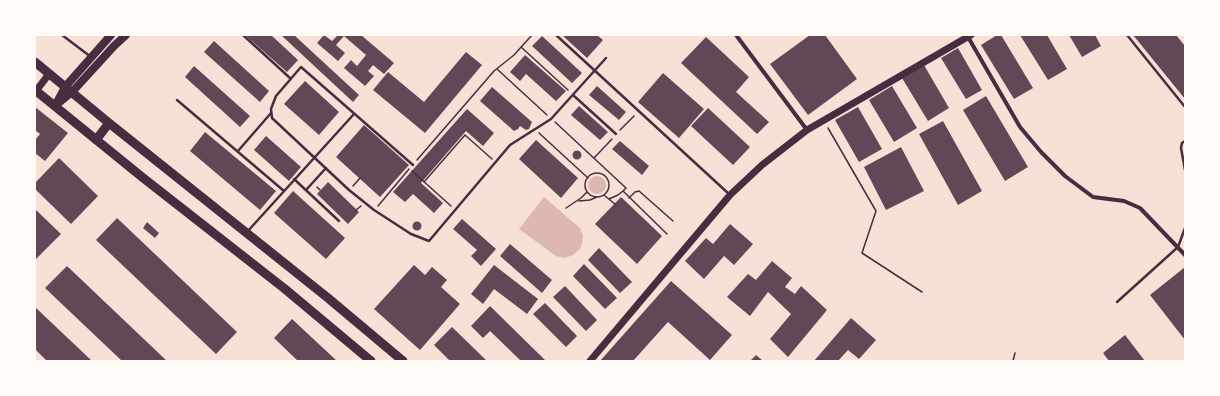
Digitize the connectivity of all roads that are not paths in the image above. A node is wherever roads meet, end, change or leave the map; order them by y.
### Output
1 (62, 35) edge
2 (111, 35) edge
3 (126, 35) edge
4 (242, 35) edge
5 (556, 35) edge
6 (736, 35) edge
7 (1127, 35) edge
8 (969, 36) edge
9 (91, 57) junction
10 (606, 58) dead end
11 (35, 62) edge
12 (595, 70) junction
13 (49, 74) junction
14 (290, 78) junction
15 (35, 90) edge
16 (69, 90) junction
17 (573, 95) junction
18 (177, 100) dead end
19 (55, 106) junction
20 (1185, 107) edge
21 (271, 112) junction
22 (354, 114) junction
23 (109, 123) junction
24 (807, 130) junction
25 (616, 134) dead end
26 (96, 140) junction
27 (1185, 141) edge
28 (238, 151) junction
29 (315, 157) junction
30 (413, 165) road end
31 (326, 168) junction
32 (1185, 170) edge
33 (294, 180) junction
34 (306, 190) junction
35 (284, 191) junction
36 (730, 195) junction
37 (339, 221) dead end
38 (1185, 228) edge
39 (246, 233) junction
40 (1178, 247) junction
41 (1185, 255) edge
42 (1117, 302) dead end
43 (371, 361) edge
44 (403, 361) edge
45 (590, 361) edge

1 - 9 lane
2 - 9 main road
3 - 16 main road
4 - 14 lane
5 - 12 lane
6 - 24 street
7 - 20 lane
8 - 24 street
8 - 40 street
9 - 16 main road
10 - 12 lane
11 - 13 main road
12 - 17 lane
12 - 36 lane
13 - 15 street
13 - 16 main road
14 - 21 lane
14 - 22 lane
15 - 19 main road
16 - 19 main road
16 - 23 main road
17 - 25 lane
17 - 31 lane
18 - 28 lane
19 - 26 main road
21 - 28 lane
21 - 29 lane
22 - 29 lane
22 - 30 lane
23 - 26 main road
23 - 39 main road
24 - 36 street
26 - 43 main road
27 - 32 lane
28 - 35 lane
29 - 31 lane
29 - 33 lane
31 - 34 lane
33 - 34 lane
33 - 35 lane
34 - 37 lane
35 - 39 lane
36 - 45 street
38 - 40 lane
39 - 44 main road
40 - 41 street
40 - 42 lane

